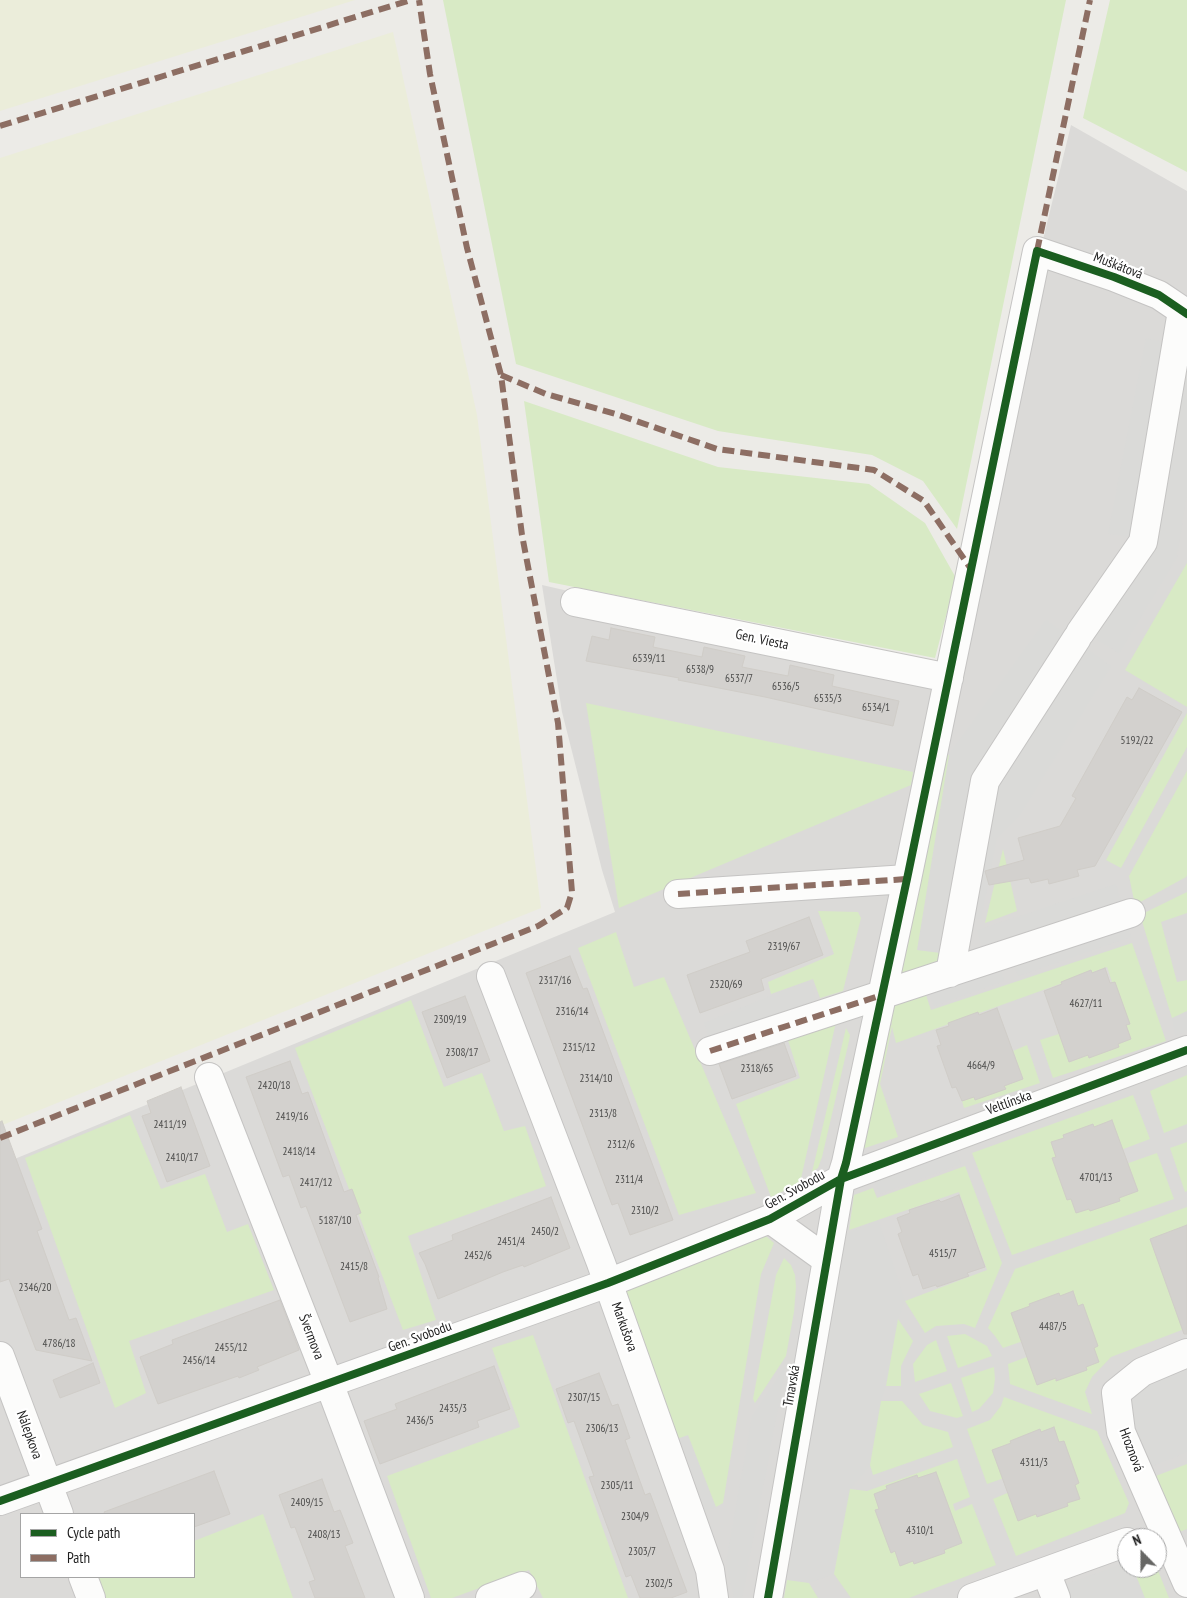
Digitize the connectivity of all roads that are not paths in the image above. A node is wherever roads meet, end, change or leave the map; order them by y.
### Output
1 (1037, 251) joint
2 (1185, 312) edge
3 (575, 602) dead end
4 (949, 678) junction
5 (907, 879) junction
6 (678, 894) dead end
7 (1131, 913) dead end
8 (950, 973) junction
9 (491, 976) dead end
10 (882, 995) junction
11 (1187, 1050) edge
12 (710, 1051) dead end
13 (209, 1077) dead end
14 (840, 1179) junction
15 (770, 1219) junction
16 (827, 1260) junction
17 (608, 1283) junction
18 (1187, 1353) edge
19 (0, 1356) edge
20 (330, 1383) junction
21 (47, 1484) junction
22 (0, 1501) edge
23 (59, 1513) edge
24 (1164, 1528) edge
25 (1167, 1536) edge
26 (1117, 1546) edge
27 (1046, 1572) junction
28 (83, 1578) edge
29 (1187, 1583) edge
30 (522, 1586) dead end
31 (91, 1598) edge
32 (410, 1598) edge
33 (490, 1598) edge
34 (714, 1598) edge
35 (768, 1598) edge
36 (972, 1598) edge
37 (1056, 1598) edge

1 - 2 street, Muškátová
1 - 4 street, Trnavská
2 - 8 street
3 - 4 street, Gen. Viesta
4 - 5 street, Trnavská
5 - 6 street
5 - 10 street, Trnavská
7 - 8 street
8 - 10 street
9 - 17 street, Markušova
10 - 12 street
10 - 14 street, Trnavská
11 - 14 street, Veltlínska
13 - 20 street, Švermova
14 - 15 street, Gen. Svobodu
14 - 16 street, Trnavská
15 - 16 street
15 - 17 street, Gen. Svobodu
16 - 35 street, Trnavská
17 - 20 street, Gen. Svobodu
17 - 34 street, Markušova
18 - 24 street, Hroznová
19 - 21 street, Nálepkova
20 - 21 street, Gen. Svobodu
20 - 32 street, Švermova
21 - 22 street, Gen. Svobodu
21 - 23 street, Nálepkova
25 - 29 street
26 - 27 street
27 - 36 street
27 - 37 street
28 - 31 street
30 - 33 street

